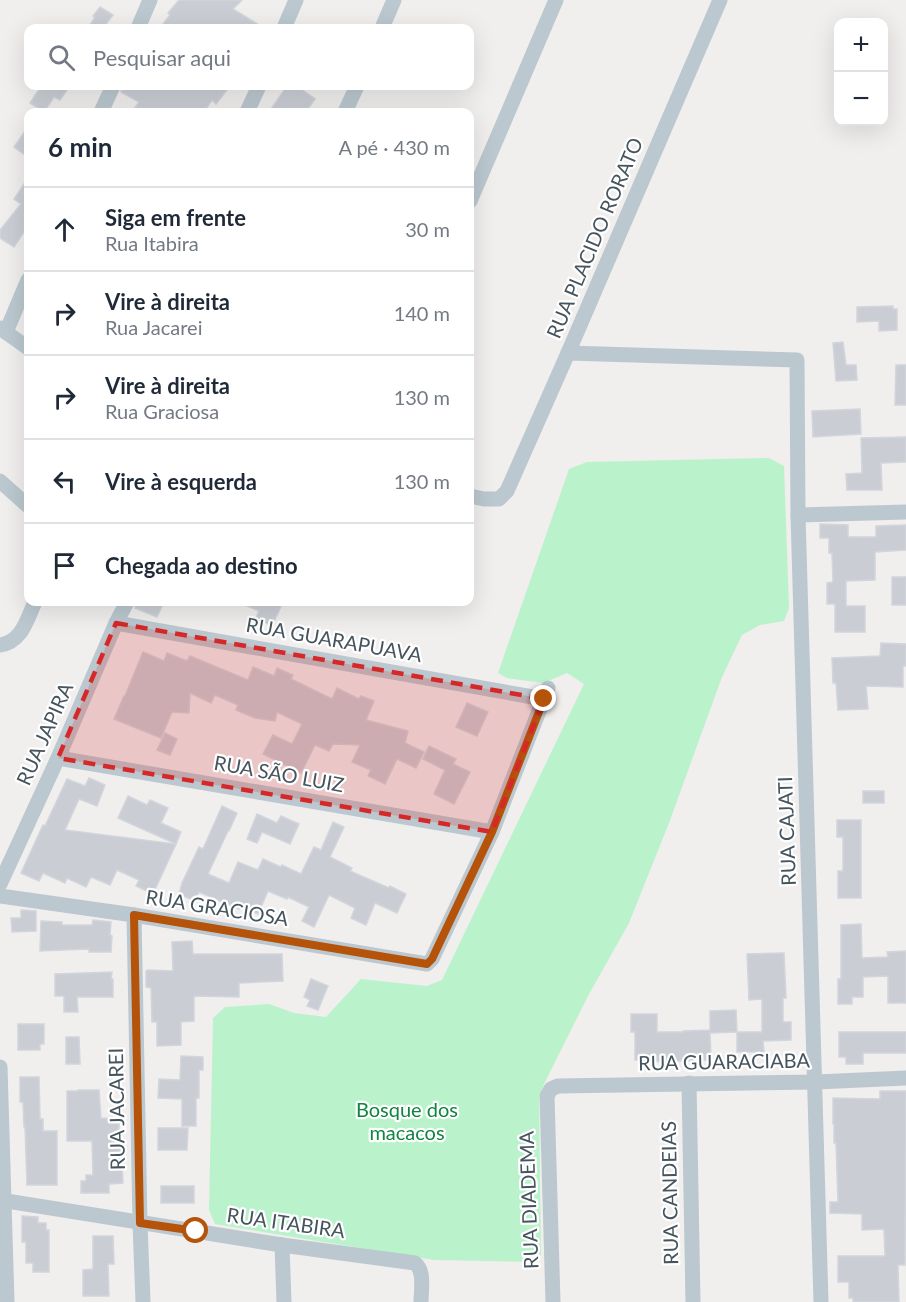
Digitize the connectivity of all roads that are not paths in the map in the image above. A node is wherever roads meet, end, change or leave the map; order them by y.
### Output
1 (150, 0) edge
2 (296, 0) edge
3 (394, 0) edge
4 (556, 0) edge
5 (720, 0) edge
6 (140, 24) edge
7 (286, 24) edge
8 (384, 24) edge
9 (111, 90) edge
10 (257, 90) edge
11 (355, 90) edge
12 (103, 108) edge
13 (249, 108) edge
14 (347, 108) edge
15 (474, 192) edge
16 (24, 288) edge
17 (3, 330) edge
18 (24, 345) edge
19 (568, 353) junction
20 (0, 481) edge
21 (474, 497) edge
22 (24, 502) edge
23 (906, 512) edge
24 (798, 515) junction
25 (33, 606) edge
26 (125, 606) edge
27 (116, 623) junction
28 (0, 645) edge
29 (58, 758) junction
30 (492, 832) junction
31 (0, 884) edge
32 (0, 896) edge
33 (134, 915) junction
34 (0, 1067) edge
35 (906, 1078) edge
36 (816, 1082) junction
37 (689, 1083) junction
38 (547, 1096) joint
39 (2, 1201) edge
40 (140, 1223) junction
41 (282, 1245) junction
42 (7, 1302) edge
43 (143, 1302) edge
44 (284, 1302) edge
45 (421, 1302) edge
46 (553, 1302) edge
47 (693, 1302) edge
48 (821, 1302) edge

1 - 6 street
2 - 7 street
3 - 8 street
4 - 15 street
5 - 19 street, RUA PLACIDO RORATO
9 - 12 street
10 - 13 street
11 - 14 street
16 - 17 street
17 - 18 street
19 - 21 street, RUA PLACIDO RORATO
19 - 24 street, RUA CAJATI
20 - 22 street
23 - 24 street
24 - 36 street, RUA CAJATI
25 - 28 street
26 - 27 street, RUA JAPIRA
27 - 29 street, RUA JAPIRA
27 - 30 street, RUA GUARAPUAVA
29 - 30 street, RUA SÃO LUIZ
29 - 31 street, RUA JAPIRA
30 - 33 street, RUA GRACIOSA
32 - 33 street, RUA GRACIOSA
33 - 40 street, RUA JACAREI
34 - 39 street
35 - 36 street, RUA GUARACIABA
36 - 37 street, RUA GUARACIABA
36 - 48 street, RUA CAJATI
37 - 38 street, RUA GUARACIABA
37 - 47 street, RUA CANDEIAS
38 - 46 street, RUA DIADEMA
39 - 40 street, RUA ITABIRA
39 - 42 street
40 - 41 street, RUA ITABIRA
40 - 43 street, RUA JACAREI
41 - 44 street
41 - 45 street, RUA ITABIRA

